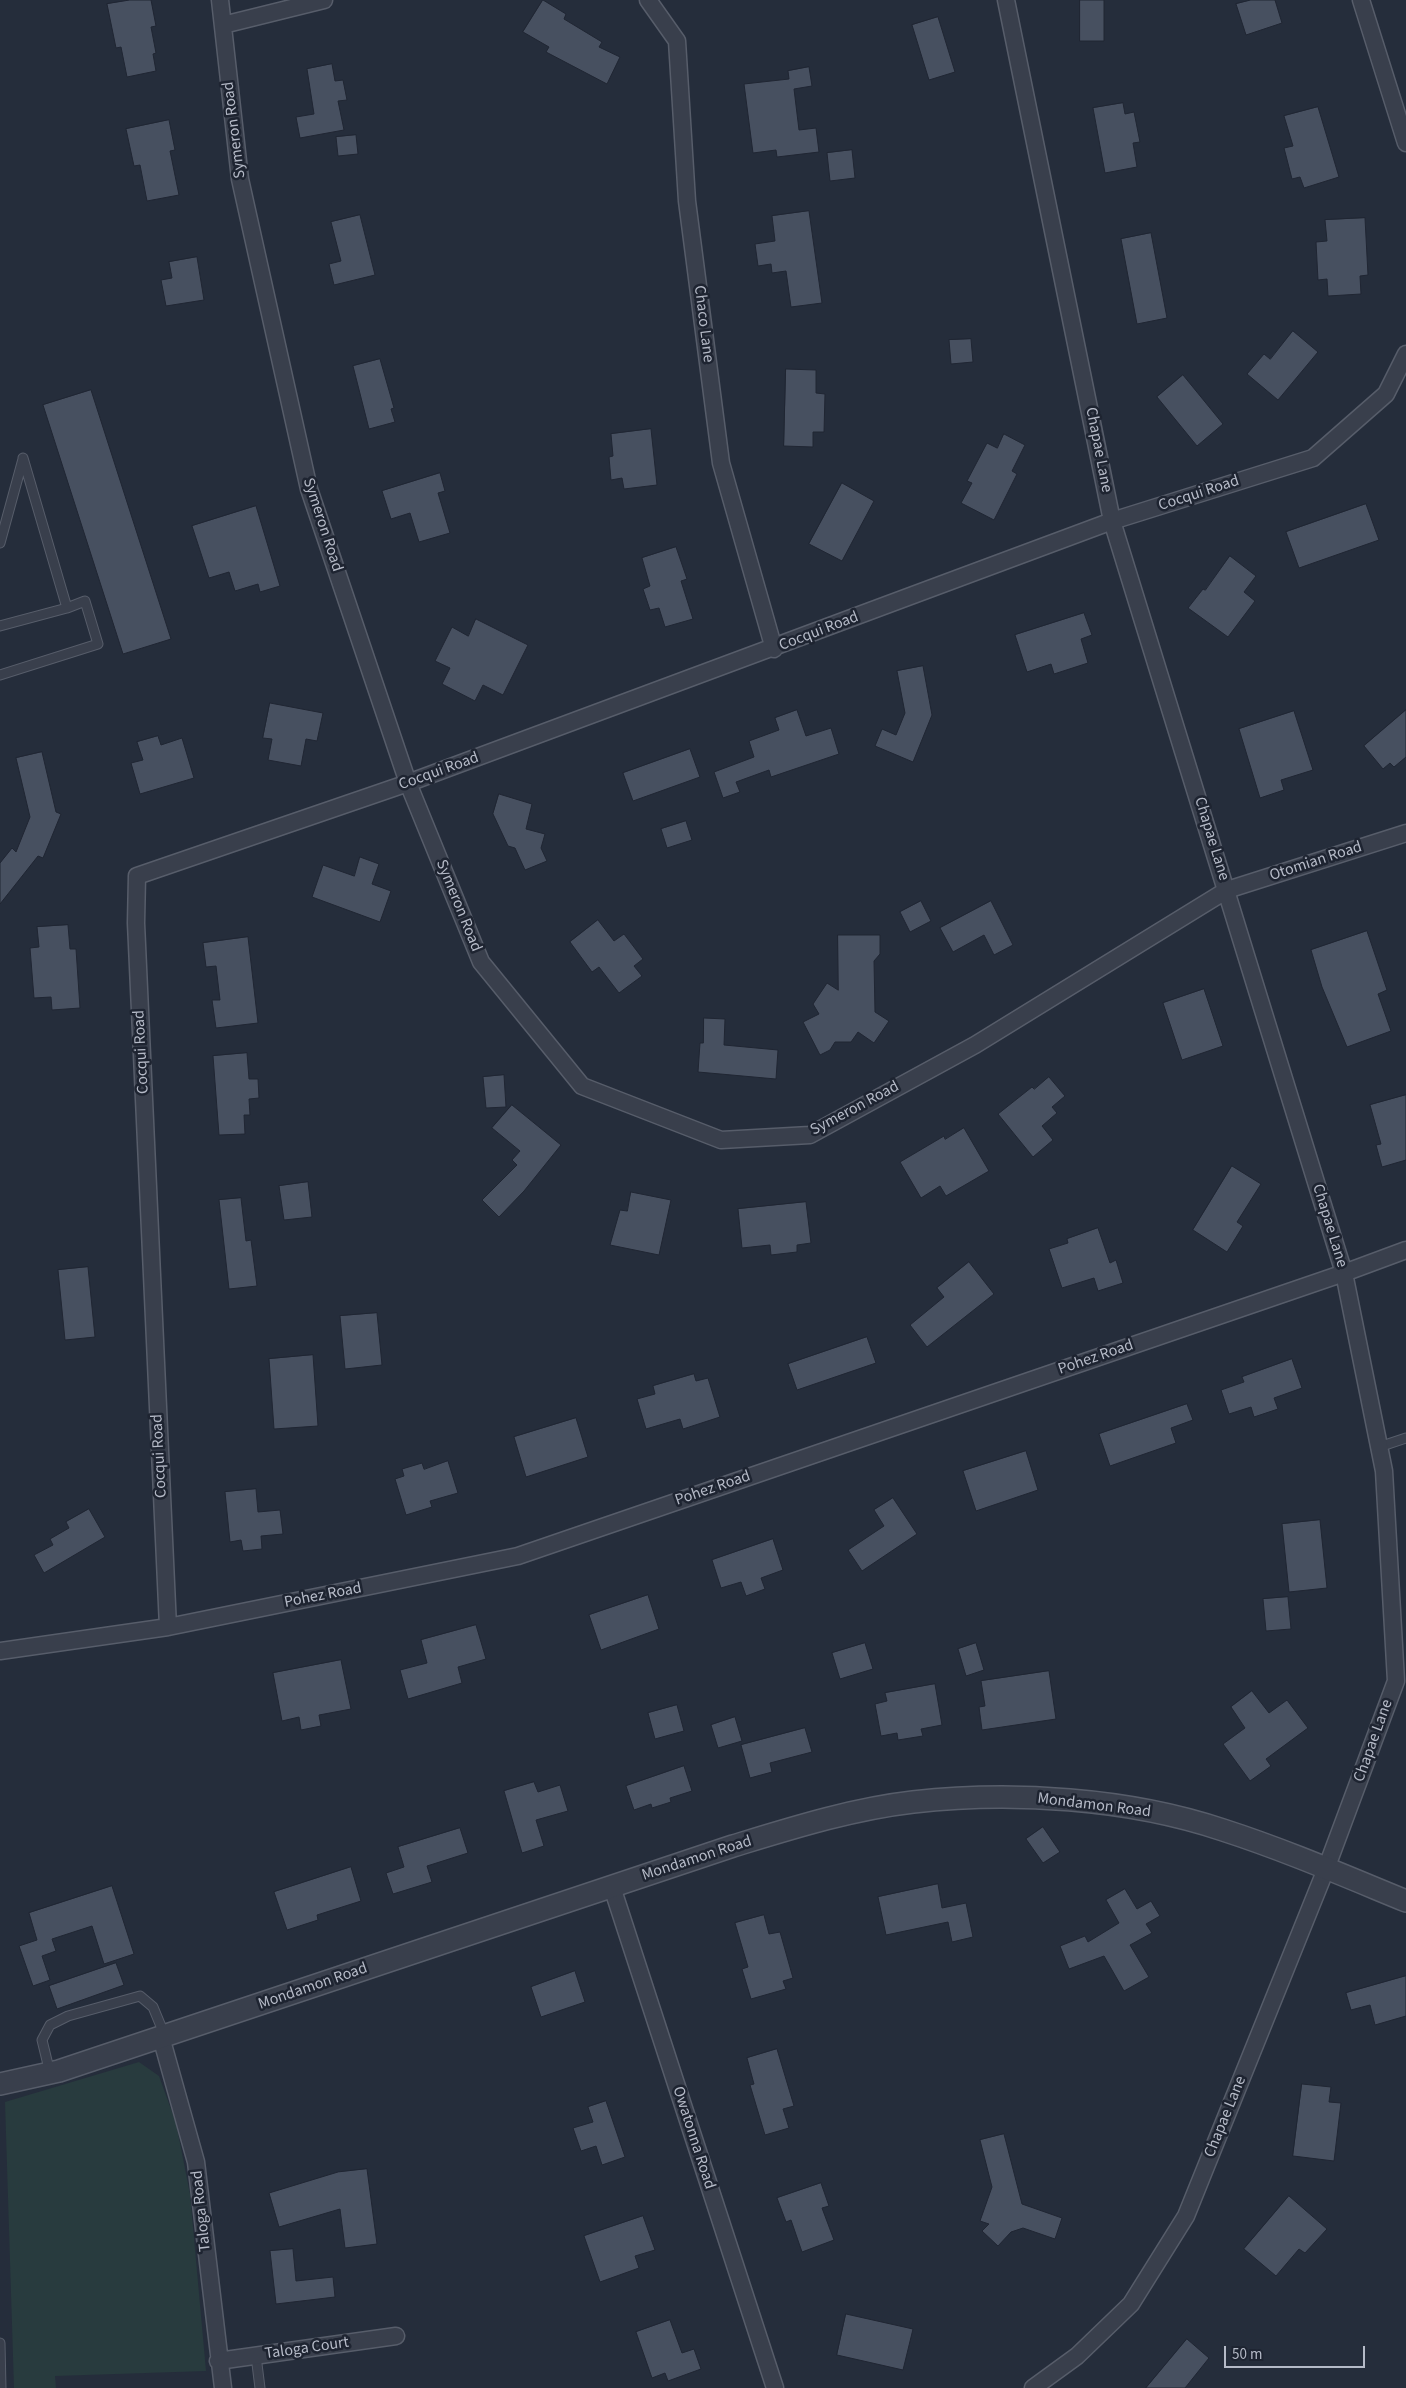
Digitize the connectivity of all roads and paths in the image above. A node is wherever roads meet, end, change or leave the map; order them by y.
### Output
1 (220, 0) edge
2 (324, 0) edge
3 (648, 0) edge
4 (1006, 0) edge
5 (1361, 0) edge
6 (224, 24) junction
7 (1406, 143) edge
8 (1406, 354) edge
9 (1112, 521) junction
10 (0, 543) edge
11 (67, 608) junction
12 (0, 626) edge
13 (774, 649) junction
14 (0, 675) edge
15 (408, 783) junction
16 (1406, 833) edge
17 (1227, 890) junction
18 (1406, 1250) edge
19 (1344, 1273) junction
20 (1406, 1438) edge
21 (1379, 1447) junction
22 (168, 1627) junction
23 (0, 1651) edge
24 (1326, 1869) junction
25 (612, 1887) junction
26 (1406, 1901) edge
27 (163, 2036) junction
28 (50, 2074) junction
29 (0, 2084) edge
30 (396, 2336) dead end
31 (0, 2343) edge
32 (256, 2356) junction
33 (218, 2361) junction
34 (1, 2388) edge
35 (223, 2388) edge
36 (260, 2388) edge
37 (775, 2388) edge
38 (1033, 2388) edge

1 - 6 street, Symeron Road
2 - 6 street
3 - 13 street, Chaco Lane
4 - 9 street, Chapae Lane
5 - 7 street
6 - 15 street, Symeron Road
8 - 9 street, Cocqui Road
9 - 13 street, Cocqui Road
9 - 17 street, Chapae Lane
10 - 11 lane
11 - 12 lane
11 - 14 lane
13 - 15 street, Cocqui Road
15 - 17 street, Symeron Road
15 - 22 street, Cocqui Road
16 - 17 street, Otomian Road
17 - 19 street, Chapae Lane
18 - 19 street, Pohez Road
19 - 21 street, Chapae Lane
19 - 22 street, Pohez Road
20 - 21 lane
21 - 24 street, Chapae Lane
22 - 23 street, Pohez Road
24 - 25 street, Mondamon Road
24 - 26 street, Mondamon Road
24 - 38 street, Chapae Lane
25 - 27 street, Mondamon Road
25 - 37 street, Owatonna Road
27 - 28 street, Mondamon Road
27 - 28 lane
27 - 33 street, Taloga Road
28 - 29 street, Mondamon Road
30 - 32 street, Taloga Court
31 - 34 lane
32 - 33 street, Taloga Court
32 - 36 lane
33 - 35 street, Taloga Road

